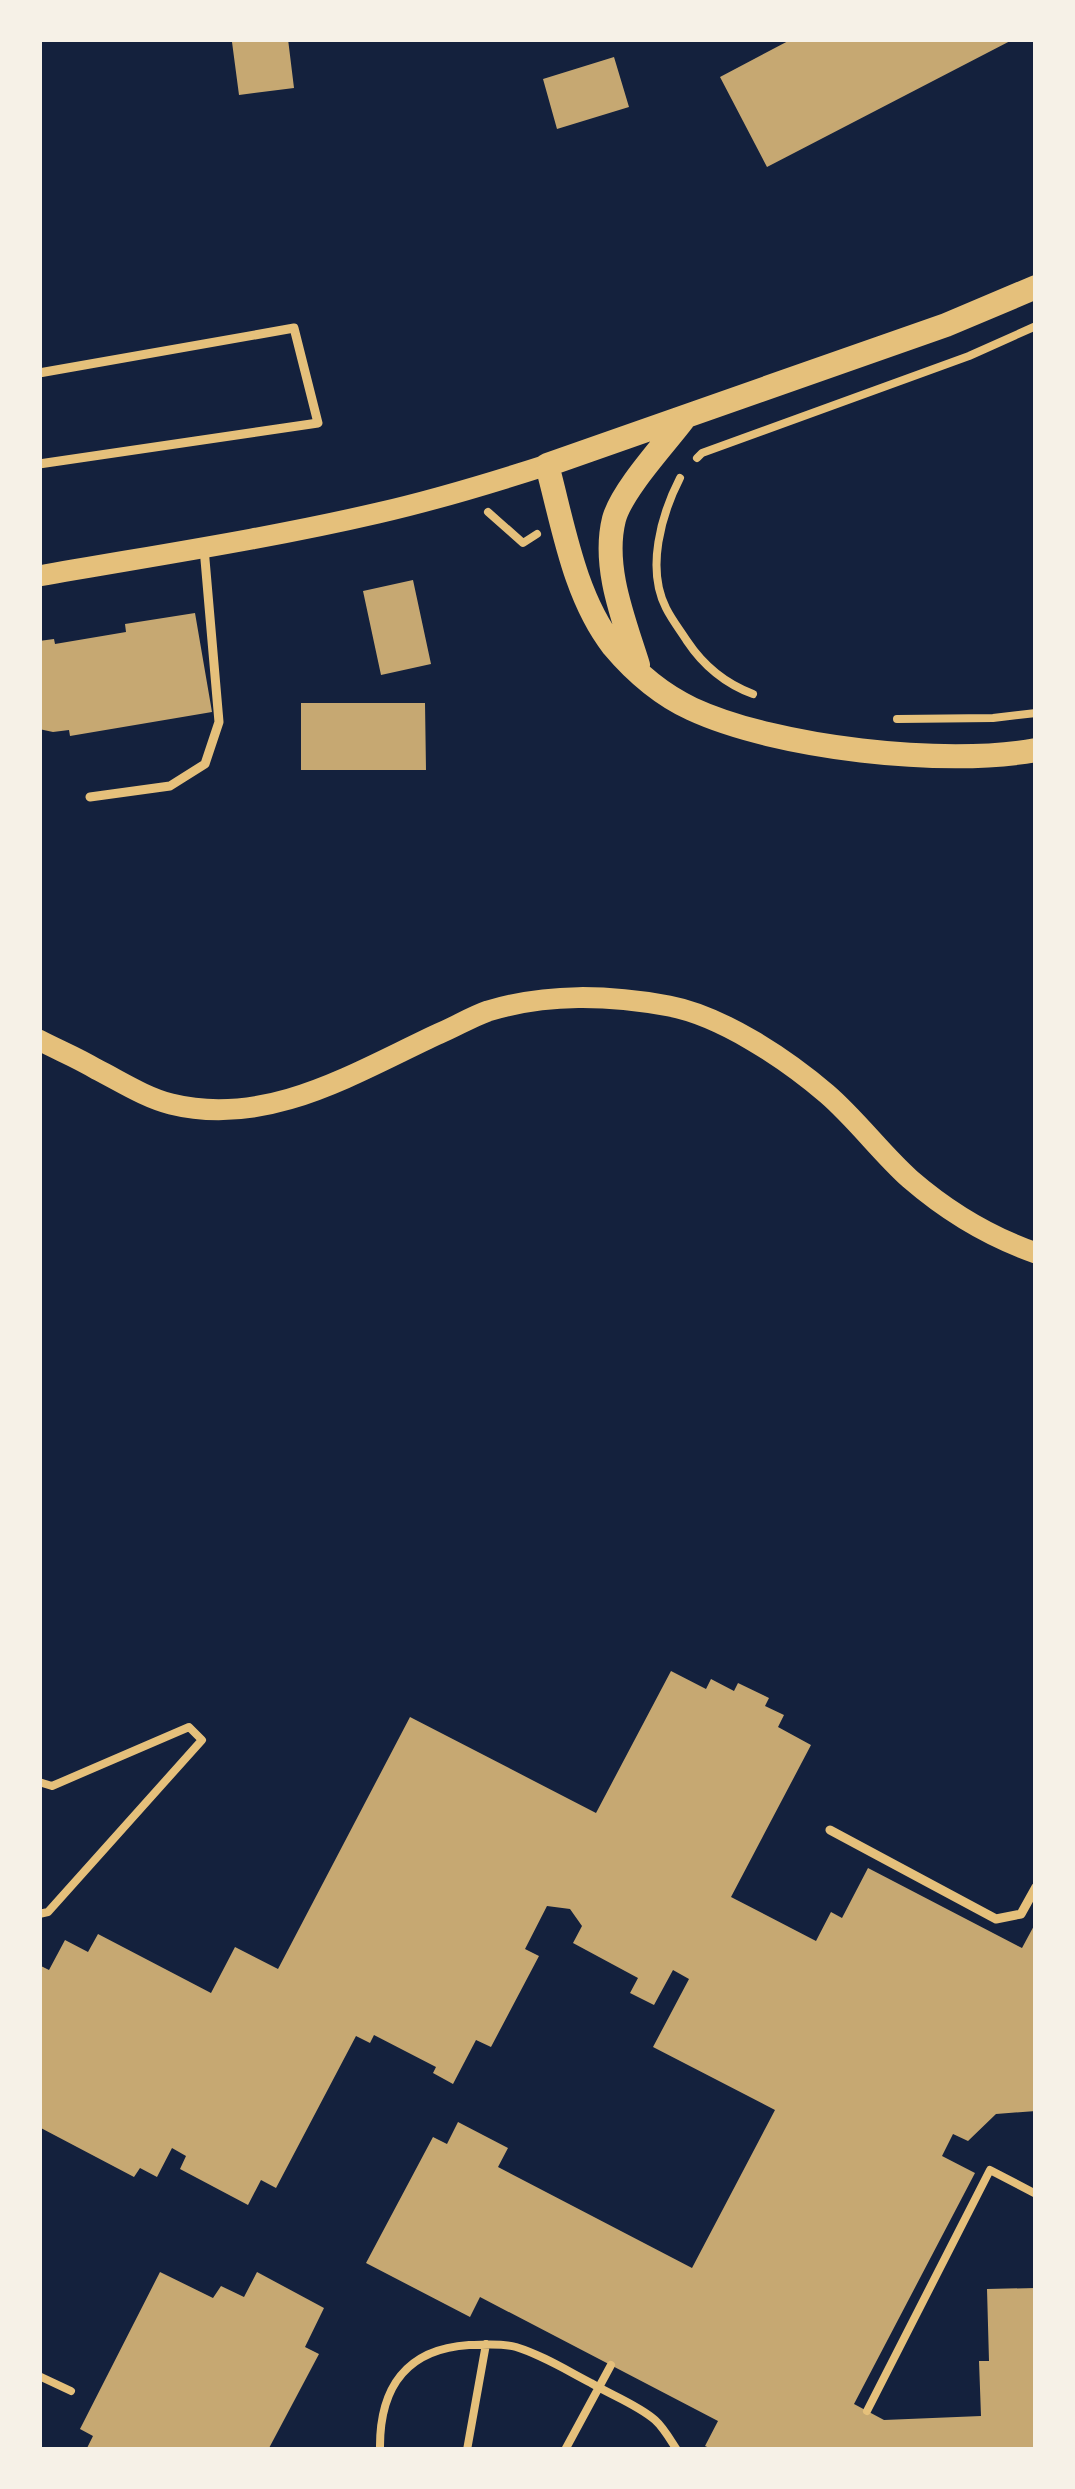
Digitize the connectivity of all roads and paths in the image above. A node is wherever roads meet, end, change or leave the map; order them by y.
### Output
1 (1036, 287) edge
2 (1036, 326) edge
3 (39, 373) edge
4 (684, 419) junction
5 (39, 464) edge
6 (548, 465) junction
7 (203, 548) junction
8 (39, 575) edge
9 (640, 674) junction
10 (760, 696) dead end
11 (1036, 713) edge
12 (883, 718) dead end
13 (1036, 750) edge
14 (90, 797) dead end
15 (39, 1040) edge
16 (1036, 1252) edge
17 (39, 1782) edge
18 (830, 1830) dead end
19 (1036, 1887) edge
20 (39, 1913) edge
21 (1036, 2194) edge
22 (486, 2344) junction
23 (611, 2365) dead end
24 (39, 2376) edge
25 (598, 2388) junction
26 (71, 2391) dead end
27 (867, 2411) dead end
28 (380, 2450) edge
29 (467, 2450) edge
30 (565, 2450) edge
31 (677, 2450) edge

1 - 4 main road
2 - 10 path
3 - 5 lane
4 - 6 main road
4 - 9 main road
6 - 7 street
6 - 9 main road
7 - 8 street
7 - 14 lane
9 - 13 main road
11 - 12 path
15 - 16 street
17 - 20 path
18 - 19 lane
21 - 27 path
22 - 25 path
22 - 28 path
22 - 29 path
23 - 25 path
24 - 26 path
25 - 30 path
25 - 31 path

